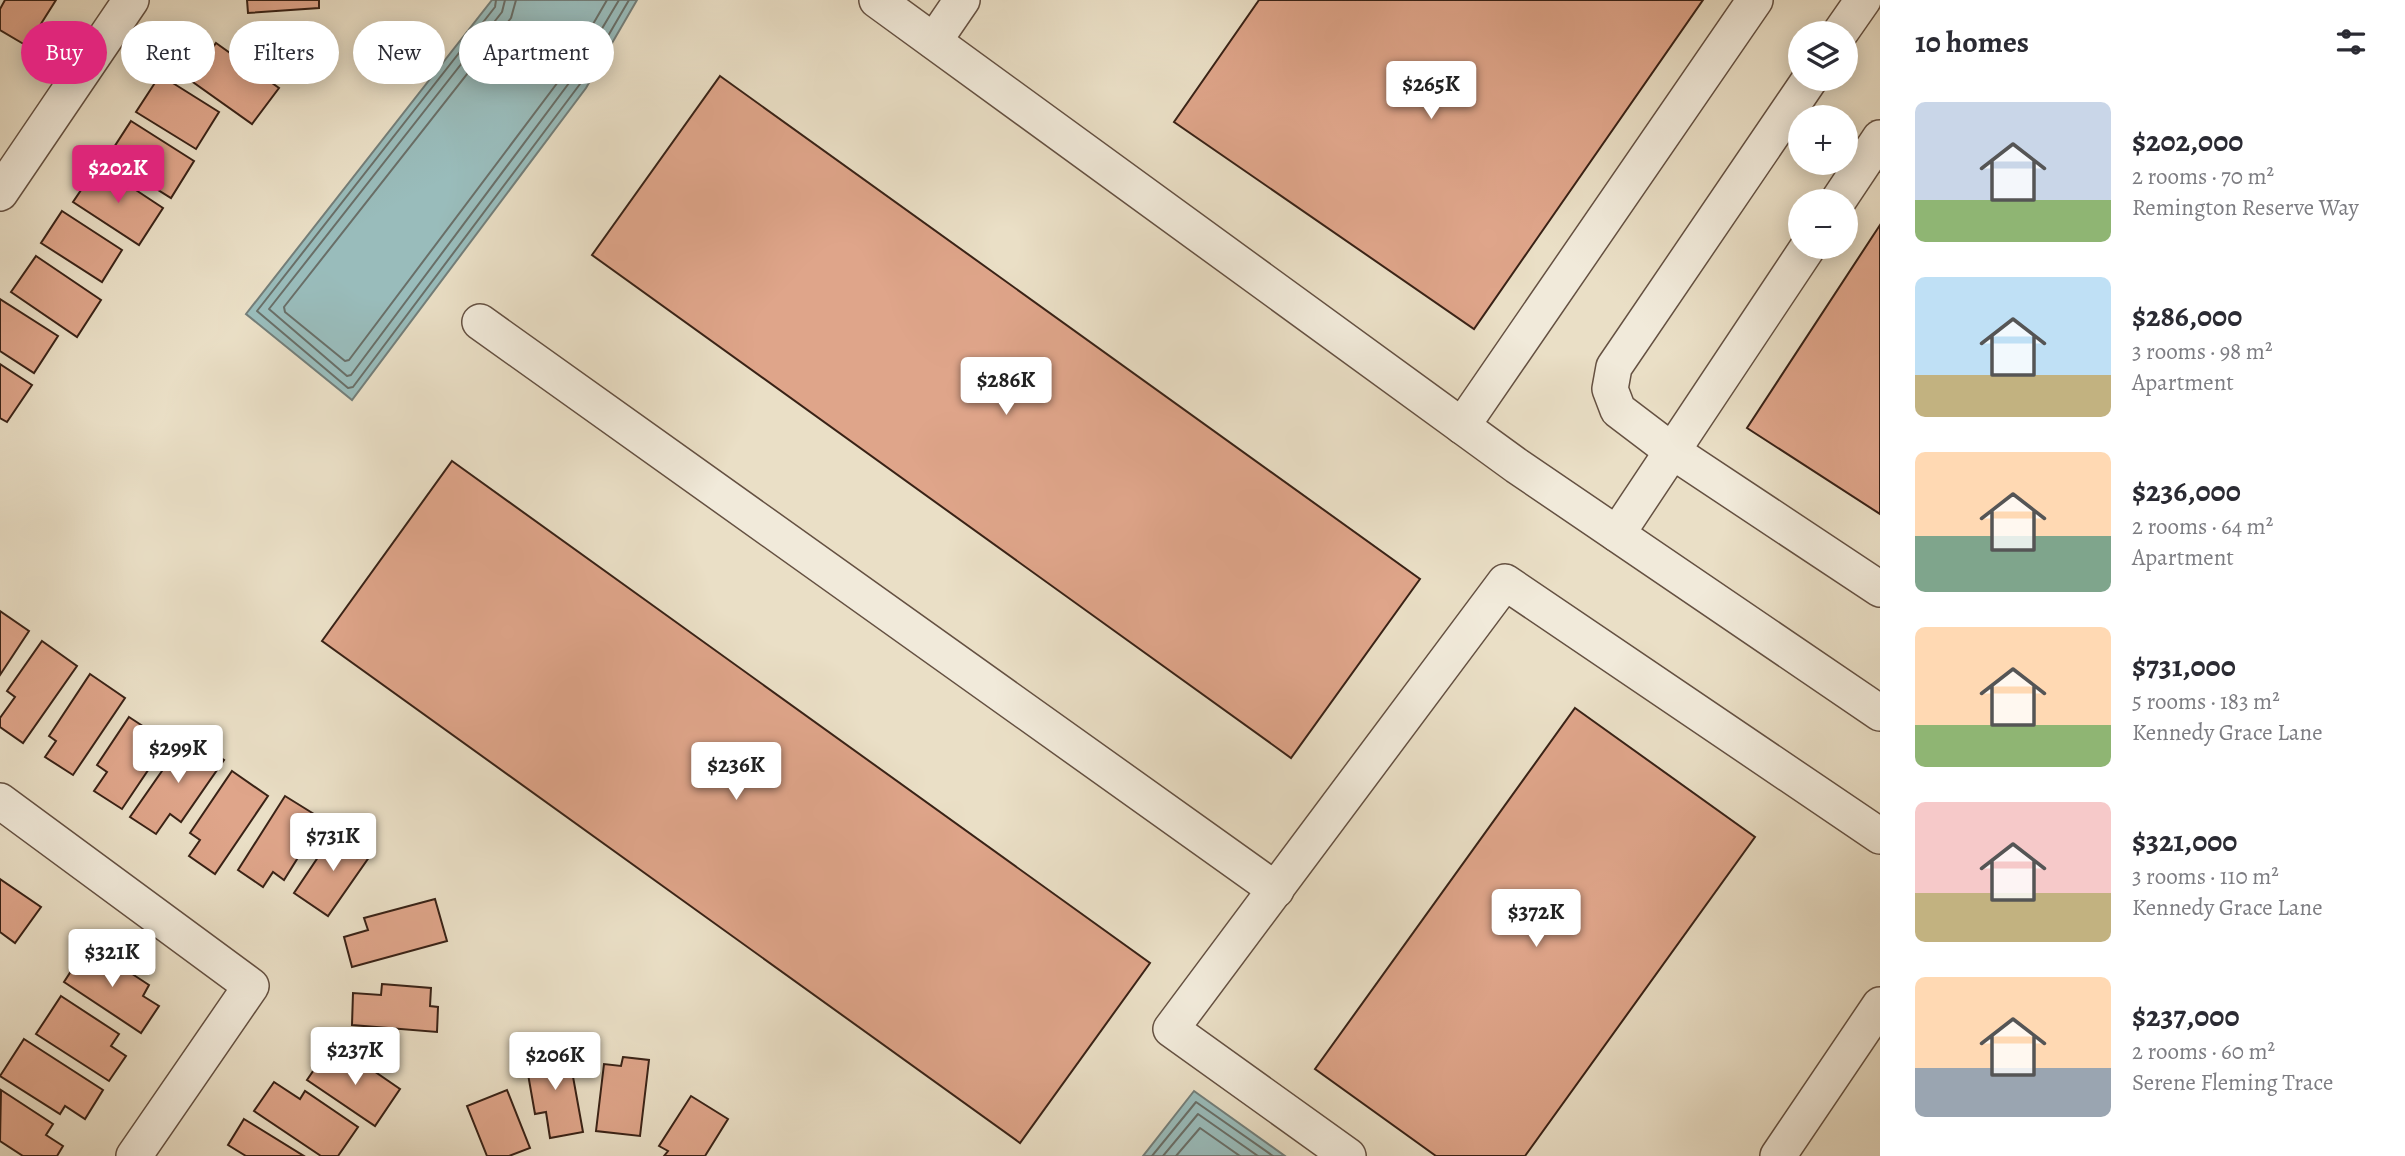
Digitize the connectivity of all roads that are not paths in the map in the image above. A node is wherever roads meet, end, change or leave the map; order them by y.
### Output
1 (131, 0) edge
2 (877, 0) edge
3 (962, 0) edge
4 (1755, 0) edge
5 (1863, 0) edge
6 (1848, 21) edge
7 (934, 41) junction
8 (1802, 91) edge
9 (1880, 138) edge
10 (1846, 189) edge
11 (0, 193) edge
12 (1800, 259) edge
13 (480, 322) dead end
14 (1462, 426) junction
15 (1672, 451) junction
16 (1618, 534) junction
17 (1880, 589) edge
18 (1880, 713) edge
19 (0, 801) edge
20 (1880, 836) edge
21 (1276, 890) junction
22 (1880, 1005) edge
23 (134, 1156) edge
24 (1348, 1156) edge
25 (1778, 1156) edge

1 - 11 street
2 - 7 street
3 - 7 street
4 - 14 street
5 - 6 street
7 - 14 street
8 - 15 street
9 - 10 street
12 - 15 street
13 - 21 street
14 - 16 street
15 - 16 street
15 - 17 street
16 - 18 street
19 - 23 street
20 - 21 street
21 - 24 street
22 - 25 street

